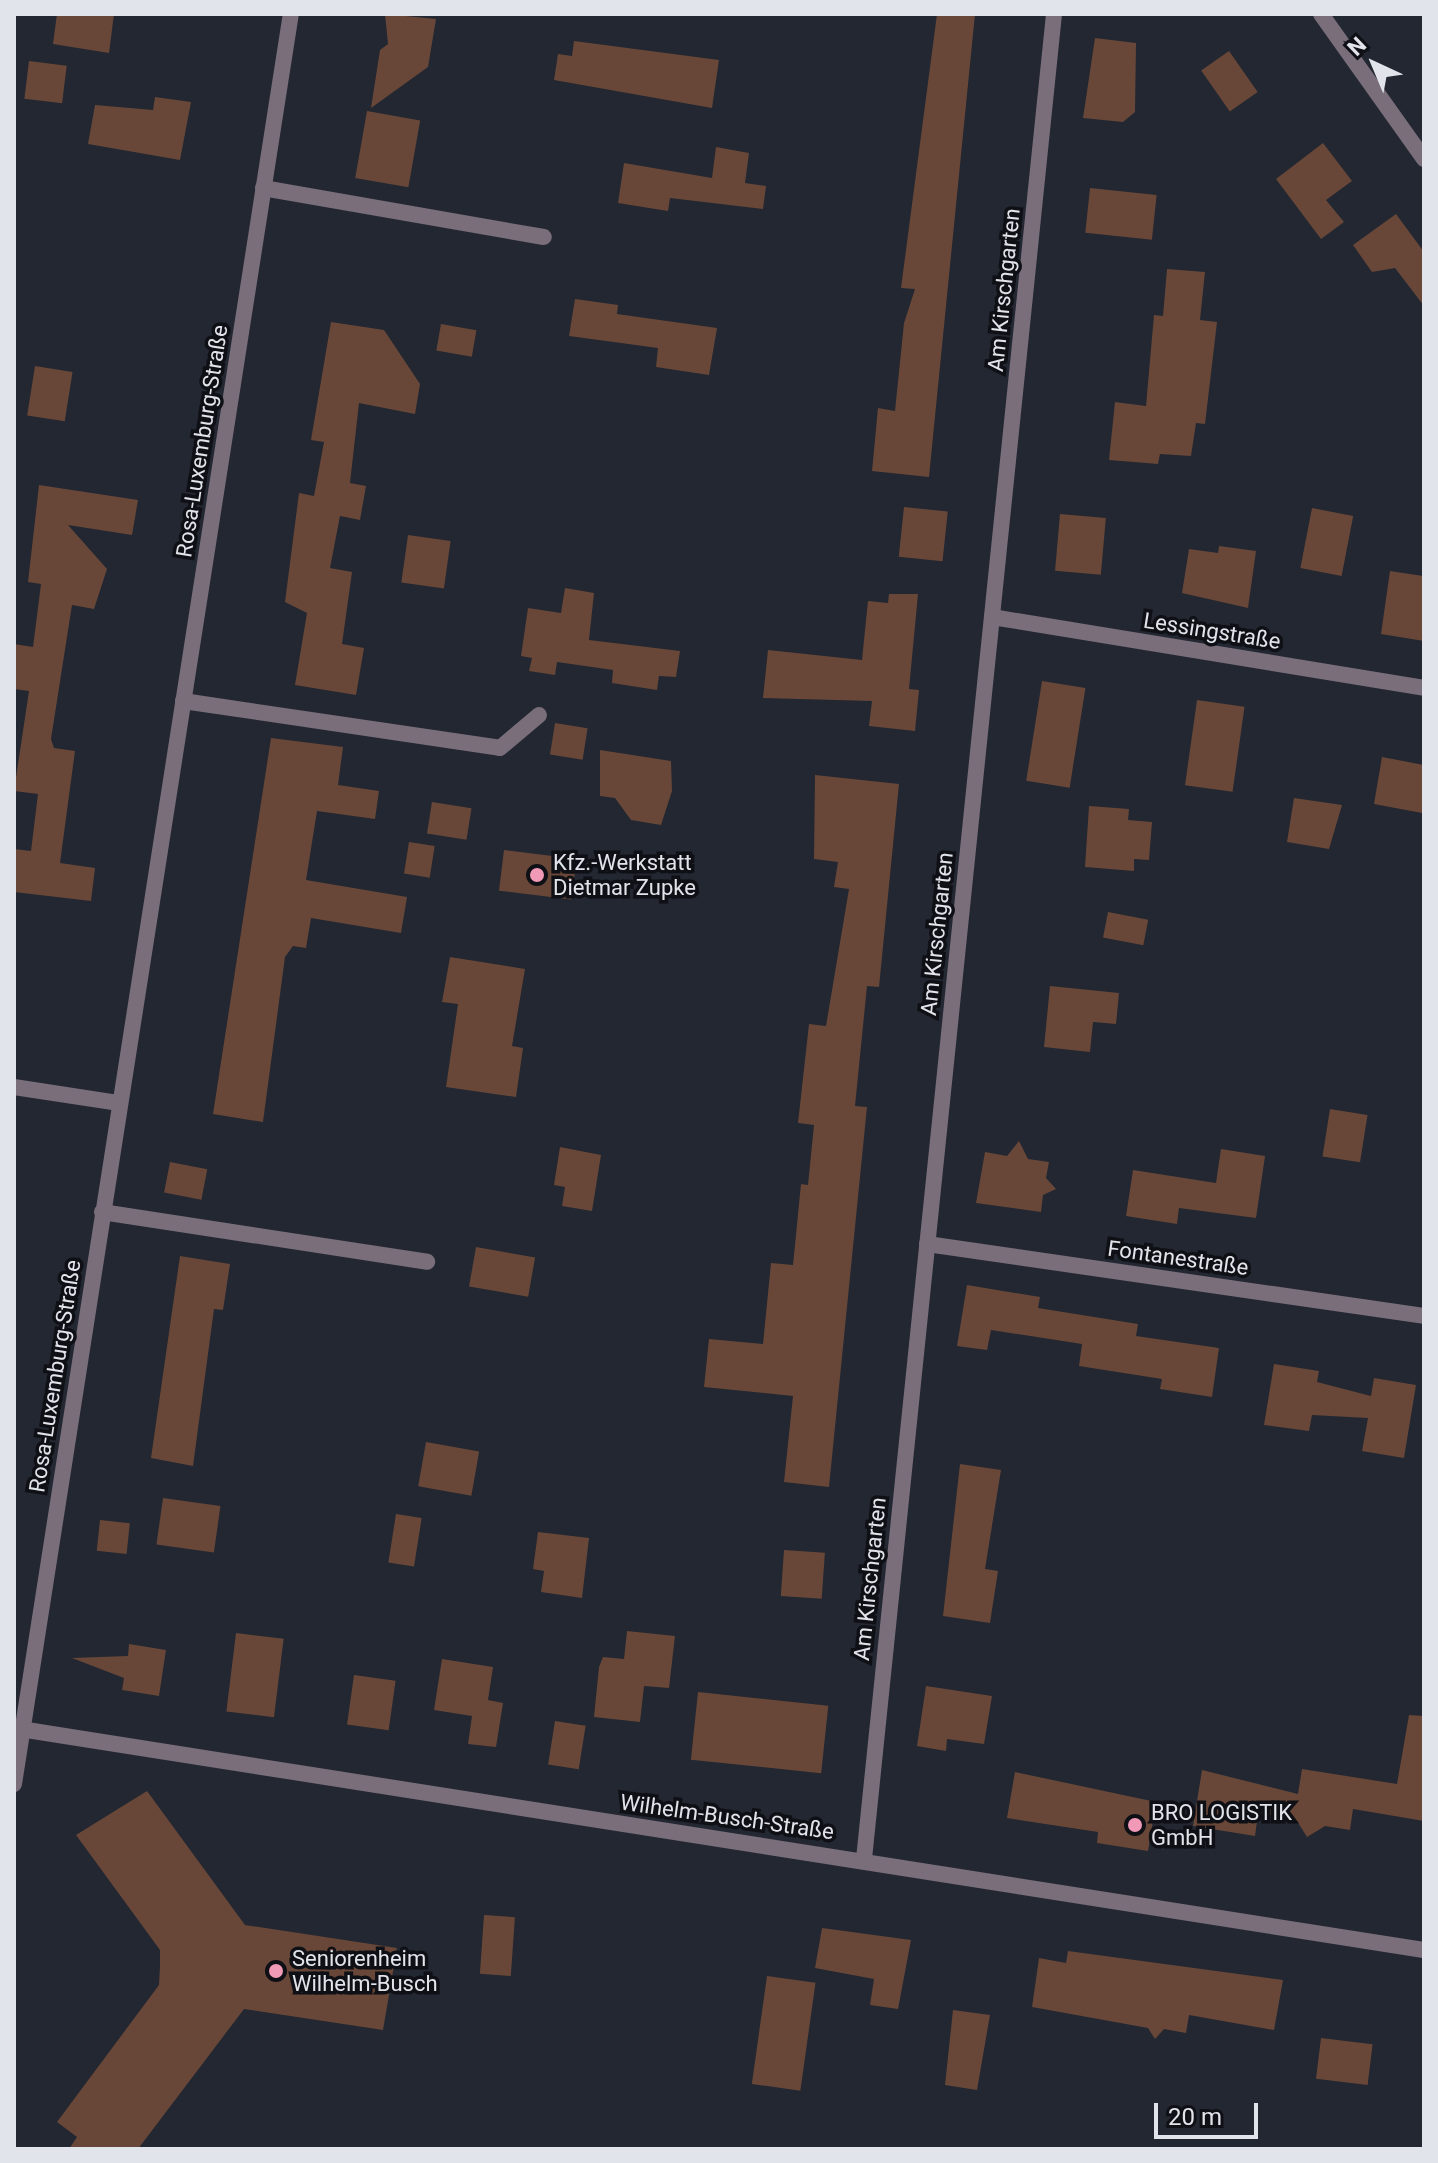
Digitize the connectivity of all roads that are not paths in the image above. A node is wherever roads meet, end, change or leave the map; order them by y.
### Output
1 (291, 14) edge
2 (1054, 14) edge
3 (1321, 14) edge
4 (1424, 159) edge
5 (263, 188) junction
6 (544, 237) dead end
7 (992, 617) junction
8 (1424, 688) edge
9 (183, 701) junction
10 (539, 715) dead end
11 (14, 1087) edge
12 (118, 1103) junction
13 (102, 1212) junction
14 (927, 1244) junction
15 (427, 1262) dead end
16 (1424, 1316) edge
17 (18, 1729) edge
18 (14, 1784) edge
19 (864, 1859) junction
20 (1424, 1950) edge

1 - 5 street, Rosa-Luxemburg-Straße
2 - 7 street, Am Kirschgarten
3 - 4 street
5 - 6 street
5 - 9 street, Rosa-Luxemburg-Straße
7 - 8 street, Lessingstraße
7 - 14 street, Am Kirschgarten
9 - 10 street
9 - 12 street, Rosa-Luxemburg-Straße
11 - 12 street
12 - 13 street, Rosa-Luxemburg-Straße
13 - 15 street
13 - 17 street, Rosa-Luxemburg-Straße
14 - 16 street, Fontanestraße
14 - 19 street, Am Kirschgarten
17 - 18 street, Rosa-Luxemburg-Straße
17 - 19 street, Wilhelm-Busch-Straße
19 - 20 street, Wilhelm-Busch-Straße

